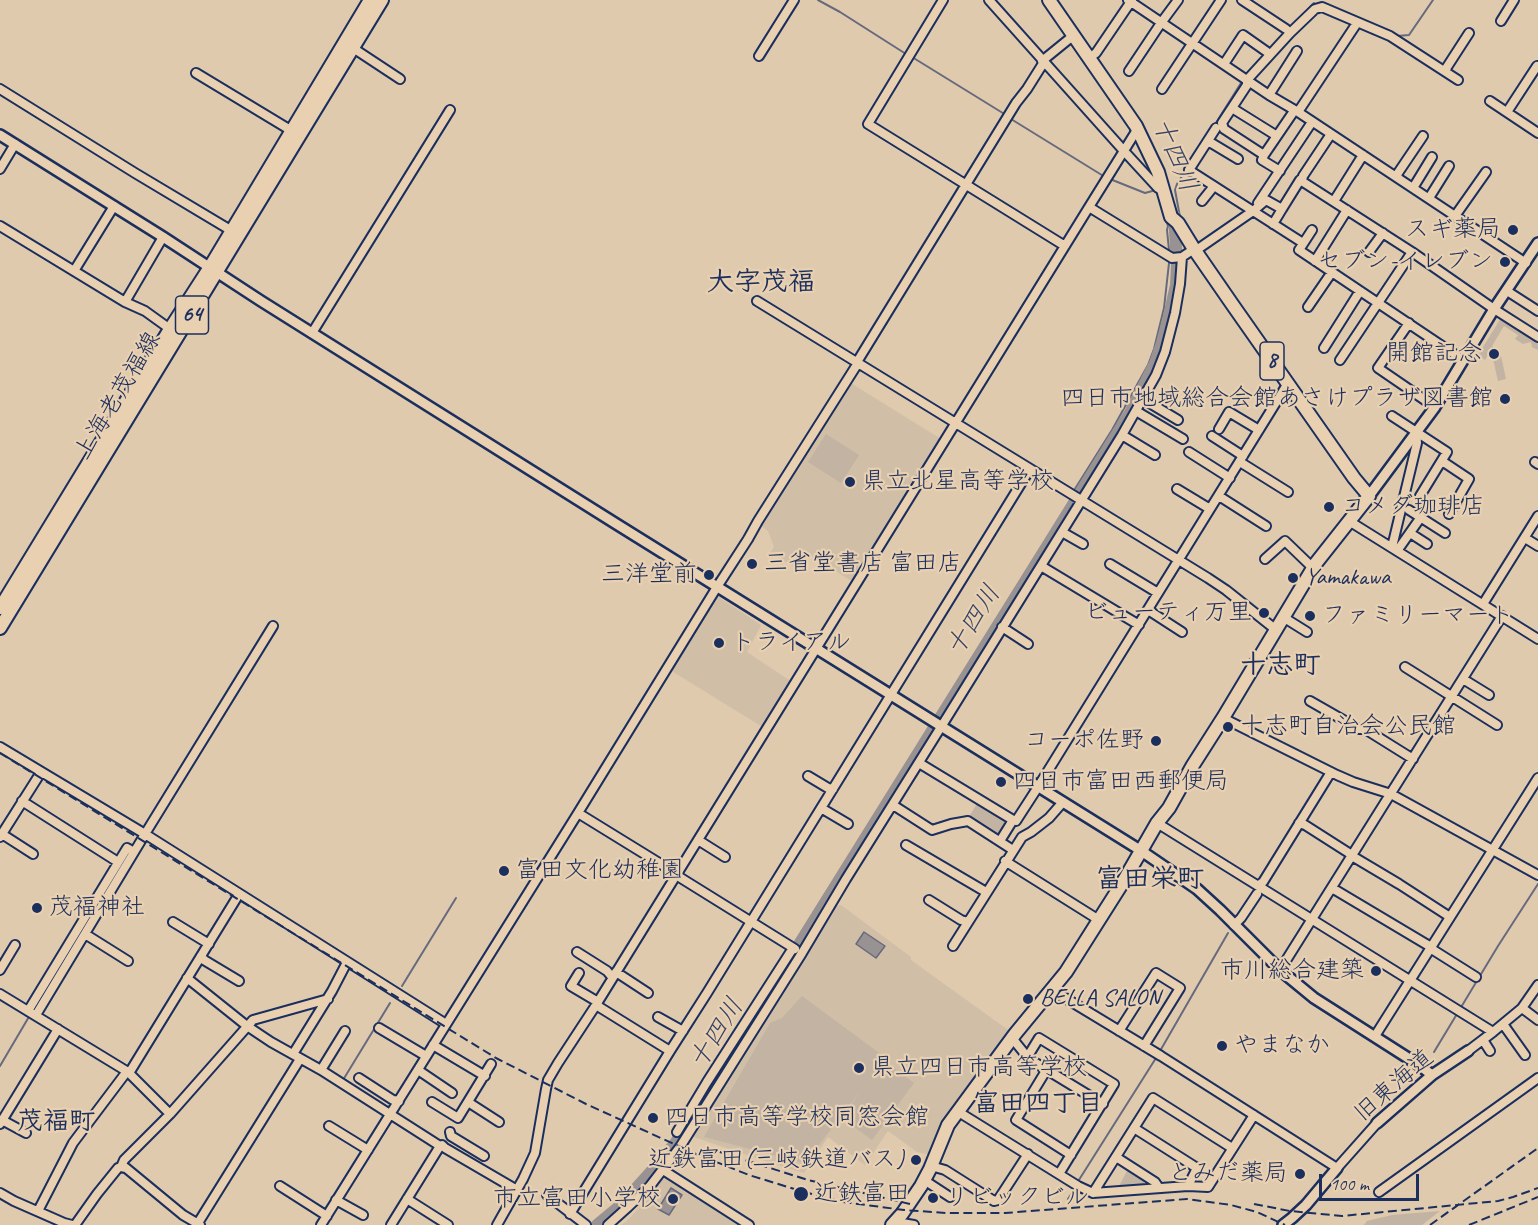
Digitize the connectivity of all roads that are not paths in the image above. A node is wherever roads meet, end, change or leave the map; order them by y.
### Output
1 (370, 0) edge
2 (382, 0) edge
3 (794, 0) edge
4 (944, 0) edge
5 (989, 0) edge
6 (1048, 0) edge
7 (1178, 0) edge
8 (1221, 0) edge
9 (1242, 0) edge
10 (1514, 0) edge
11 (1130, 1) edge
12 (1501, 21) dead end
13 (1358, 22) junction
14 (1161, 23) junction
15 (1286, 29) dead end
16 (1469, 33) dead end
17 (1074, 35) junction
18 (1192, 43) junction
19 (353, 48) junction
20 (1297, 51) dead end
21 (1269, 52) junction
22 (759, 56) dead end
23 (1092, 56) junction
24 (1043, 61) junction
25 (1224, 64) junction
26 (1537, 66) edge
27 (1129, 71) dead end
28 (1446, 71) junction
29 (196, 73) dead end
30 (1245, 78) junction
31 (400, 79) dead end
32 (1458, 80) dead end
33 (0, 89) edge
34 (1162, 89) dead end
35 (1269, 95) junction
36 (1490, 100) dead end
37 (1232, 108) junction
38 (450, 110) dead end
39 (1296, 112) junction
40 (1507, 112) junction
41 (1312, 122) junction
42 (1216, 128) dead end
43 (292, 131) junction
44 (1138, 131) junction
45 (1538, 133) edge
46 (1331, 134) junction
47 (0, 135) edge
48 (1277, 136) junction
49 (1423, 136) dead end
50 (1208, 141) junction
51 (15, 144) junction
52 (1124, 151) junction
53 (1264, 155) junction
54 (1364, 155) junction
55 (1432, 157) dead end
56 (1238, 159) dead end
57 (1449, 166) dead end
58 (0, 169) edge
59 (1280, 171) junction
60 (1486, 172) dead end
61 (1397, 177) junction
62 (1302, 181) junction
63 (966, 185) junction
64 (1214, 186) junction
65 (1413, 188) junction
66 (1164, 191) junction
67 (1429, 198) junction
68 (1202, 201) dead end
69 (1334, 201) junction
70 (114, 206) junction
71 (1089, 207) junction
72 (1282, 209) junction
73 (1347, 210) junction
74 (1253, 211) junction
75 (1455, 216) junction
76 (1273, 224) junction
77 (0, 226) edge
78 (1312, 230) dead end
79 (232, 231) junction
80 (1383, 233) junction
81 (164, 237) junction
82 (1302, 243) junction
83 (1538, 244) edge
84 (1065, 246) junction
85 (1194, 250) junction
86 (1370, 252) dead end
87 (1412, 252) junction
88 (1182, 257) junction
89 (1315, 261) junction
90 (1526, 262) junction
91 (214, 270) junction
92 (74, 271) junction
93 (1332, 272) junction
94 (1360, 291) junction
95 (1507, 291) junction
96 (757, 301) dead end
97 (125, 302) junction
98 (1377, 303) junction
99 (1308, 307) dead end
100 (1494, 309) junction
101 (1538, 311) edge
102 (1409, 323) junction
103 (170, 329) junction
104 (312, 333) junction
105 (1538, 337) edge
106 (1324, 348) dead end
107 (1340, 360) dead end
108 (1464, 360) junction
109 (857, 362) junction
110 (1288, 383) junction
111 (1143, 399) junction
112 (1435, 407) junction
113 (1136, 411) junction
114 (1392, 416) dead end
115 (1178, 420) dead end
116 (956, 423) junction
117 (1219, 429) dead end
118 (1259, 430) junction
119 (1416, 433) junction
120 (1122, 435) junction
121 (1212, 436) dead end
122 (1183, 439) dead end
123 (1189, 452) dead end
124 (1155, 455) dead end
125 (1241, 459) junction
126 (1442, 461) junction
127 (1030, 469) junction
128 (1230, 478) junction
129 (1177, 489) dead end
130 (1288, 492) dead end
131 (1219, 496) junction
132 (1369, 496) junction
133 (1420, 496) dead end
134 (1079, 499) junction
135 (1210, 509) junction
136 (1409, 510) dead end
137 (1449, 514) dead end
138 (1538, 516) edge
139 (1421, 517) junction
140 (1349, 521) junction
141 (1266, 526) dead end
142 (1062, 532) junction
143 (1410, 533) junction
144 (1446, 533) dead end
145 (1525, 538) junction
146 (1083, 544) dead end
147 (1427, 544) dead end
148 (1538, 546) edge
149 (1395, 549) junction
150 (1265, 559) dead end
151 (1178, 560) junction
152 (1110, 564) dead end
153 (1041, 566) junction
154 (1313, 568) junction
155 (717, 587) junction
156 (1158, 593) junction
157 (1483, 604) junction
158 (0, 608) edge
159 (1148, 610) junction
160 (1502, 616) junction
161 (1283, 617) junction
162 (1138, 625) junction
163 (273, 626) dead end
164 (1002, 627) junction
165 (0, 628) edge
166 (1275, 629) junction
167 (1182, 632) dead end
168 (1307, 632) dead end
169 (1538, 639) edge
170 (1028, 644) dead end
171 (816, 649) junction
172 (1406, 667) dead end
173 (1463, 679) junction
174 (1489, 695) dead end
175 (890, 696) junction
176 (1452, 697) junction
177 (1310, 701) dead end
178 (1223, 718) junction
179 (1497, 725) dead end
180 (940, 727) junction
181 (0, 747) edge
182 (1413, 759) junction
183 (919, 763) junction
184 (1331, 772) junction
185 (808, 776) dead end
186 (38, 777) dead end
187 (1538, 778) edge
188 (1038, 787) junction
189 (833, 789) junction
190 (1391, 794) junction
191 (22, 801) junction
192 (1063, 802) junction
193 (893, 805) junction
194 (821, 808) junction
195 (578, 813) junction
196 (1013, 819) junction
197 (1157, 822) junction
198 (1299, 823) junction
199 (848, 824) dead end
200 (144, 834) junction
201 (1, 836) edge
202 (698, 840) junction
203 (1000, 841) junction
204 (906, 845) dead end
205 (1013, 850) junction
206 (1140, 850) junction
207 (1492, 850) junction
208 (132, 851) junction
209 (33, 854) dead end
210 (1352, 855) junction
211 (725, 857) dead end
212 (1005, 861) junction
213 (118, 862) junction
214 (677, 875) junction
215 (1538, 875) edge
216 (1332, 888) junction
217 (1258, 890) junction
218 (986, 892) junction
219 (236, 899) dead end
220 (929, 900) dead end
221 (1450, 917) junction
222 (1312, 919) junction
223 (1100, 920) junction
224 (751, 921) junction
225 (173, 922) dead end
226 (968, 922) junction
227 (1234, 925) junction
228 (85, 934) junction
229 (209, 944) junction
230 (15, 945) dead end
231 (953, 946) dead end
232 (1430, 948) junction
233 (797, 950) junction
234 (577, 952) dead end
235 (201, 956) junction
236 (128, 961) dead end
237 (345, 966) dead end
238 (0, 970) edge
239 (1280, 970) junction
240 (579, 973) dead end
241 (614, 975) junction
242 (1476, 977) dead end
243 (188, 978) junction
244 (239, 981) dead end
245 (1409, 981) junction
246 (1538, 985) edge
247 (1052, 990) junction
248 (648, 993) dead end
249 (0, 994) edge
250 (328, 999) junction
251 (597, 1003) junction
252 (1521, 1008) junction
253 (32, 1013) junction
254 (658, 1017) dead end
255 (1538, 1020) edge
256 (446, 1024) junction
257 (1503, 1024) junction
258 (247, 1026) junction
259 (379, 1028) dead end
260 (58, 1029) junction
261 (345, 1030) dead end
262 (683, 1031) junction
263 (1119, 1031) junction
264 (1493, 1032) junction
265 (1375, 1036) junction
266 (1012, 1038) junction
267 (1482, 1040) junction
268 (433, 1046) junction
269 (1144, 1046) junction
270 (670, 1051) junction
271 (1468, 1051) joint
272 (1490, 1051) dead end
273 (1525, 1054) dead end
274 (296, 1056) junction
275 (426, 1056) junction
276 (1028, 1056) junction
277 (491, 1064) dead end
278 (321, 1070) junction
279 (418, 1070) junction
280 (1047, 1070) junction
281 (128, 1072) junction
282 (1432, 1075) junction
283 (485, 1076) junction
284 (1538, 1077) edge
285 (359, 1078) dead end
286 (452, 1093) dead end
287 (399, 1101) junction
288 (432, 1101) dead end
289 (468, 1102) junction
290 (1102, 1104) junction
291 (957, 1111) junction
292 (170, 1114) junction
293 (391, 1115) junction
294 (1254, 1115) junction
295 (1, 1122) edge
296 (499, 1122) dead end
297 (1377, 1123) joint
298 (329, 1126) dead end
299 (1134, 1128) junction
300 (677, 1132) dead end
301 (26, 1133) dead end
302 (441, 1146) junction
303 (1232, 1148) junction
304 (368, 1150) junction
305 (1028, 1154) junction
306 (1071, 1155) junction
307 (484, 1156) dead end
308 (1116, 1157) junction
309 (931, 1166) junction
310 (121, 1167) junction
311 (1337, 1168) junction
312 (663, 1170) junction
313 (1059, 1174) junction
314 (924, 1180) junction
315 (280, 1186) dead end
316 (1188, 1186) junction
317 (1159, 1188) junction
318 (517, 1190) junction
319 (1379, 1192) dead end
320 (0, 1193) edge
321 (1093, 1193) junction
322 (547, 1195) dead end
323 (950, 1197) dead end
324 (407, 1199) junction
325 (336, 1200) junction
326 (38, 1211) junction
327 (570, 1214) junction
328 (327, 1215) junction
329 (363, 1215) dead end
330 (49, 1216) junction
331 (894, 1223) edge
332 (199, 1224) edge
333 (45, 1225) edge
334 (74, 1225) edge
335 (321, 1225) edge
336 (391, 1225) edge
337 (448, 1225) edge
338 (498, 1225) edge
339 (586, 1225) edge
340 (608, 1225) edge
341 (750, 1225) edge
342 (912, 1225) edge
343 (1283, 1225) edge

1 - 43 main road, 上海老茂福線 / 64
2 - 19 main road, 上海老茂福線 / 64
3 - 22 street
4 - 63 street
5 - 24 street
6 - 17 main road, 8
7 - 14 street
8 - 18 street
9 - 15 street
10 - 12 street
11 - 14 street
11 - 23 street
13 - 21 street
13 - 28 street
13 - 39 street
14 - 18 street
14 - 27 street
16 - 28 street
17 - 23 main road, 8
17 - 24 street
18 - 25 street
18 - 34 street
19 - 31 street
19 - 91 main road, 上海老茂福線 / 64
20 - 35 street
21 - 25 street
21 - 30 street
23 - 44 main road, 8
24 - 52 street
24 - 63 street
25 - 30 street
26 - 40 street
28 - 32 street
29 - 43 street
30 - 35 street
30 - 37 street
33 - 79 street
35 - 39 street
36 - 40 street
37 - 48 street
37 - 53 street
38 - 104 street
39 - 41 street
39 - 48 street
40 - 45 street
41 - 46 street
41 - 59 street
42 - 50 street
43 - 79 main road, 上海老茂福線 / 64
44 - 52 street
44 - 66 main road, 8
46 - 54 street
46 - 62 street
47 - 51 street
48 - 53 street
49 - 61 street
50 - 56 street
50 - 64 street
51 - 58 street
51 - 70 street
52 - 66 street
52 - 71 street
53 - 59 street
54 - 61 street
54 - 69 street
55 - 65 street
57 - 67 street
59 - 74 street
60 - 75 street
61 - 65 street
62 - 69 street
62 - 72 street
63 - 84 street
63 - 109 street
64 - 68 street
64 - 74 street
65 - 67 street
66 - 85 main road, 8
67 - 75 street
69 - 73 street
70 - 81 street
70 - 92 street
71 - 84 street
71 - 88 street
72 - 74 street
72 - 76 street
73 - 80 street
73 - 89 street
74 - 76 street
74 - 85 street
75 - 90 street
76 - 82 street
77 - 92 street
78 - 82 street
79 - 91 main road, 上海老茂福線 / 64
80 - 86 street
80 - 87 street
81 - 91 street
81 - 97 street
82 - 89 street
83 - 90 street
84 - 116 street
85 - 88 street
85 - 110 main road, 8
87 - 98 street
87 - 100 street
88 - 111 street
89 - 93 street
90 - 95 street
91 - 103 main road, 上海老茂福線 / 64
91 - 104 street
91 - 165 main road, 上海老茂福線 / 64
92 - 97 street
93 - 94 street
93 - 99 street
94 - 98 street
94 - 106 street
95 - 100 street
95 - 101 street
96 - 109 street
97 - 103 street
98 - 102 street
98 - 107 street
100 - 105 street
100 - 108 street
102 - 108 street
102 - 112 street
103 - 158 main road, 上海老茂福線 / 64
104 - 155 street
108 - 112 street
109 - 116 street
109 - 155 street
110 - 118 street
110 - 132 main road, 8
111 - 113 street
111 - 115 street
112 - 119 street
113 - 120 street
113 - 122 street
114 - 119 street
116 - 127 street
116 - 171 street
117 - 118 street
118 - 125 street
119 - 126 street
119 - 132 street
119 - 149 street
120 - 124 street
120 - 134 street
121 - 125 street
123 - 128 street
125 - 128 street
125 - 130 street
126 - 133 street
126 - 137 street
127 - 134 street
127 - 175 street
128 - 131 street
129 - 135 street
131 - 135 street
131 - 141 street
132 - 140 main road
134 - 142 street
134 - 151 street
135 - 151 street
136 - 139 street
138 - 145 street
139 - 143 street
139 - 144 street
140 - 149 street
140 - 154 main road
142 - 146 street
142 - 153 street
143 - 147 street
143 - 149 street
145 - 148 street
145 - 157 street
149 - 157 street
150 - 154 street
151 - 156 street
151 - 166 street
152 - 156 street
153 - 162 street
153 - 164 street
154 - 161 main road
155 - 171 street
155 - 195 street
156 - 159 street
157 - 160 street
159 - 162 street
159 - 167 street
160 - 169 street
160 - 173 street
161 - 166 main road
161 - 168 street
162 - 188 street
163 - 200 street
164 - 170 street
164 - 180 street
166 - 178 main road
171 - 175 street
171 - 202 street
172 - 176 street
173 - 174 street
173 - 176 street
175 - 180 street
175 - 189 street
176 - 179 street
176 - 182 street
177 - 182 street
178 - 184 street
178 - 197 main road
180 - 183 street
180 - 188 street
181 - 200 street
182 - 190 street
183 - 193 street
183 - 196 street
184 - 190 street
184 - 198 street
185 - 189 street
186 - 191 street
187 - 207 street
188 - 192 street
188 - 196 street
189 - 194 street
190 - 207 street
190 - 210 street
191 - 201 street
191 - 213 street
192 - 205 street
192 - 206 street
193 - 203 street
193 - 233 street
194 - 199 street
194 - 224 street
195 - 214 street
195 - 256 street
196 - 203 street
197 - 206 main road
197 - 217 street
198 - 210 street
198 - 217 street
200 - 208 street
200 - 256 street
201 - 209 street
202 - 211 street
202 - 214 street
203 - 205 street
204 - 218 street
205 - 212 street
206 - 223 main road
206 - 227 street
207 - 215 street
207 - 221 street
208 - 213 street
208 - 228 street
210 - 216 street
210 - 221 street
212 - 218 street
212 - 223 street
213 - 253 street
214 - 224 street
214 - 241 street
216 - 222 street
216 - 232 street
217 - 222 street
217 - 227 street
218 - 226 street
219 - 229 street
220 - 226 street
221 - 232 street
222 - 239 street
222 - 245 street
223 - 247 main road
224 - 233 street
224 - 262 street
225 - 229 street
226 - 231 street
227 - 239 street
228 - 236 street
228 - 253 street
229 - 235 street
230 - 238 street
232 - 242 street
232 - 245 street
233 - 300 street
233 - 312 street
234 - 241 street
235 - 243 street
235 - 244 street
237 - 250 street
239 - 265 street
240 - 251 street
241 - 248 street
241 - 251 street
243 - 258 street
243 - 281 street
245 - 264 street
245 - 265 street
246 - 252 street, 旧東海道
247 - 263 street
247 - 266 main road
249 - 253 street
250 - 258 street
250 - 274 street
251 - 270 street
251 - 318 street
252 - 255 street
252 - 257 street, 旧東海道
253 - 260 street
254 - 262 street
256 - 268 street
257 - 264 street, 旧東海道
257 - 273 street
258 - 274 street
258 - 292 street
259 - 275 street
260 - 281 street
260 - 295 street
261 - 278 street
262 - 270 street
263 - 269 street
263 - 269 street
264 - 267 street, 旧東海道
265 - 282 street
266 - 276 street
266 - 291 main road
267 - 271 street, 旧東海道
267 - 272 street
268 - 275 street
268 - 283 street
269 - 294 street
270 - 327 street
271 - 282 street, 旧東海道
274 - 278 street
274 - 332 street
275 - 279 street
276 - 280 street
276 - 290 street
277 - 283 street
278 - 293 street
279 - 286 street
279 - 287 street
280 - 290 street
280 - 306 street
281 - 292 street
281 - 326 street
282 - 297 street, 旧東海道
283 - 289 street
284 - 319 street
285 - 287 street
287 - 293 street
288 - 289 street
289 - 296 street
290 - 306 street
291 - 305 street
291 - 309 main road
292 - 310 street
293 - 302 street
293 - 304 street
294 - 303 street
294 - 311 street
295 - 301 street
297 - 311 street, 旧東海道
298 - 304 street
299 - 303 street
299 - 308 street
299 - 316 street
302 - 307 street
302 - 318 street
302 - 324 street
303 - 316 street
304 - 325 street
305 - 309 street
305 - 313 street
306 - 313 street
308 - 317 street
308 - 321 street
309 - 314 main road
310 - 332 street
310 - 334 street
311 - 343 street, 旧東海道
312 - 340 street
312 - 341 street
313 - 321 street
314 - 323 street
314 - 331 main road
315 - 328 street
316 - 317 street
317 - 321 street
318 - 338 street
320 - 326 street
322 - 327 street
324 - 336 street
324 - 337 street
325 - 328 street
325 - 329 street
326 - 330 street
327 - 339 street
328 - 335 street
330 - 333 street
330 - 334 street
331 - 342 street

